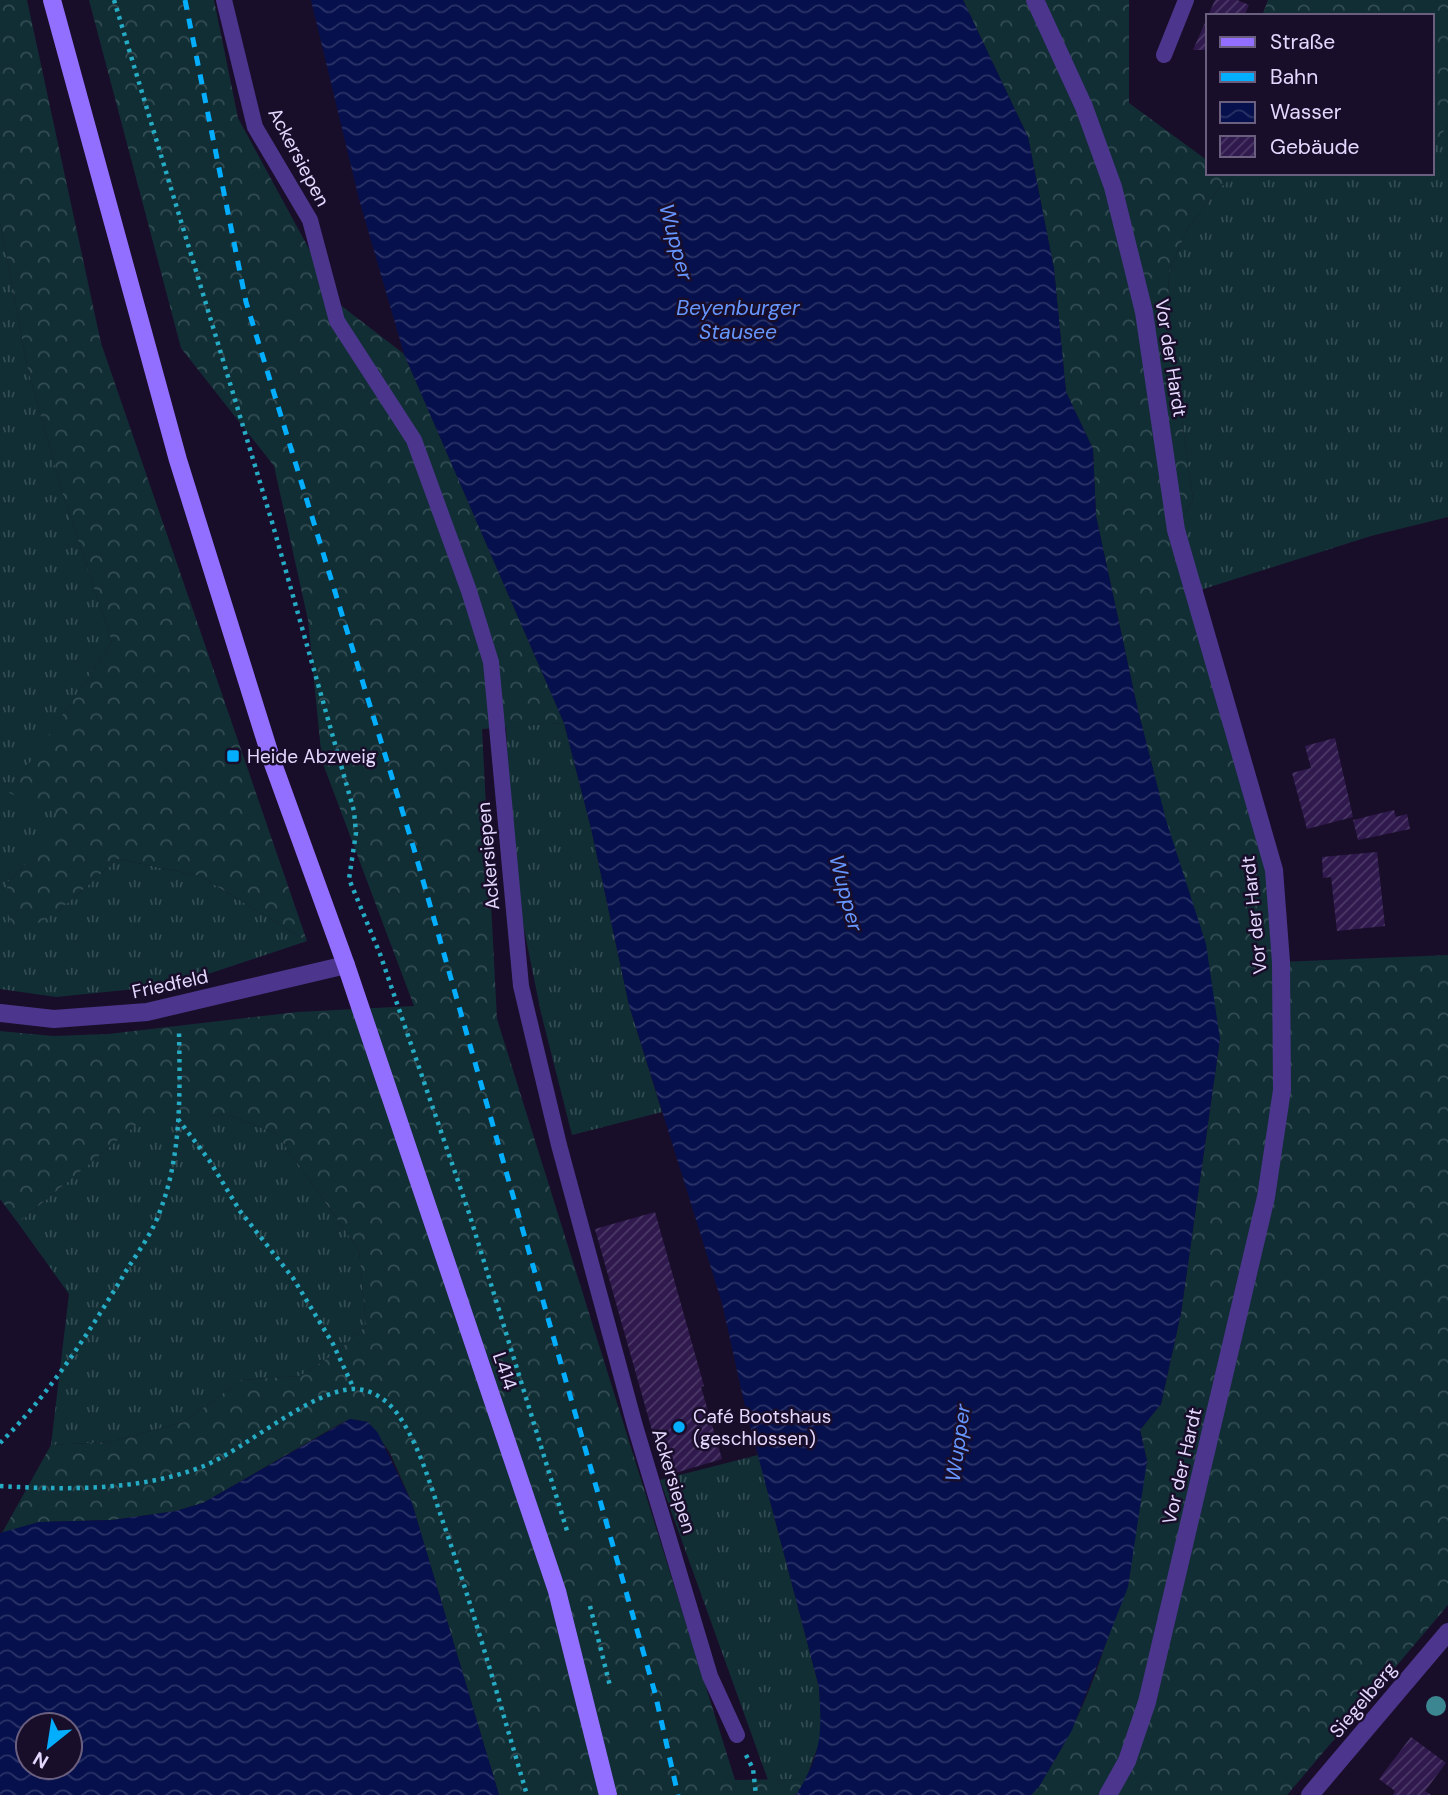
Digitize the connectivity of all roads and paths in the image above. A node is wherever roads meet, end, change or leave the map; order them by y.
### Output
1 (52, 0) edge
2 (114, 0) edge
3 (224, 0) edge
4 (1035, 0) edge
5 (1186, 0) edge
6 (1164, 55) dead end
7 (346, 965) junction
8 (178, 1005) junction
9 (0, 1013) edge
10 (178, 1119) junction
11 (354, 1389) junction
12 (0, 1443) edge
13 (0, 1486) edge
14 (570, 1539) dead end
15 (590, 1604) dead end
16 (1448, 1632) edge
17 (612, 1694) dead end
18 (737, 1735) joint
19 (527, 1795) edge
20 (608, 1795) edge
21 (756, 1795) edge
22 (1108, 1795) edge
23 (1310, 1795) edge

1 - 7 main road, L414
2 - 14 path
3 - 18 lane, Ackersiepen
4 - 22 street, Vor der Hardt
5 - 6 lane
7 - 8 street, Friedfeld
7 - 20 main road, L414
8 - 9 street, Friedfeld
8 - 10 path
10 - 11 path
10 - 12 path
11 - 13 path
11 - 19 path
15 - 17 path
16 - 23 street, Siegelberg
18 - 21 path

